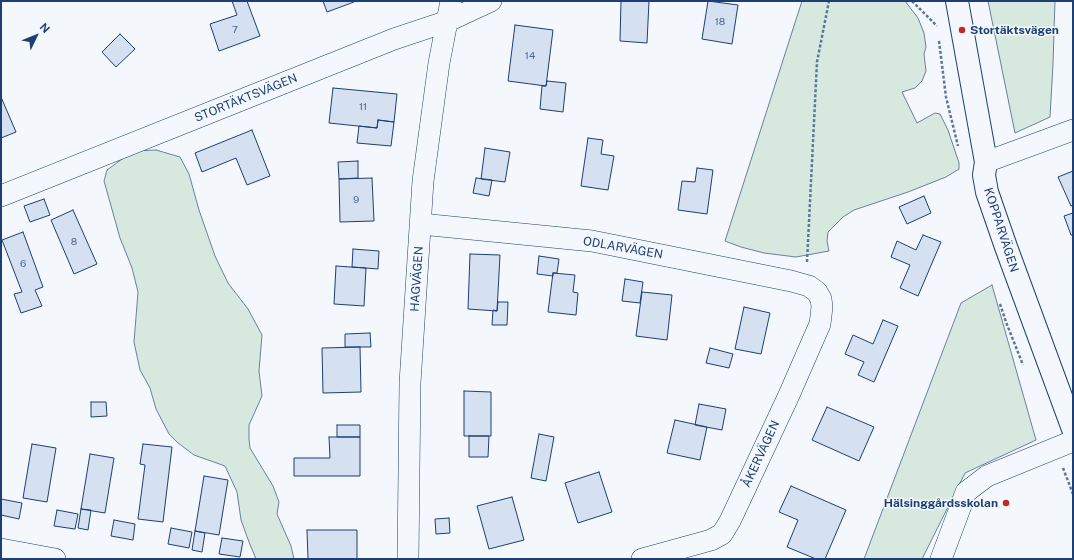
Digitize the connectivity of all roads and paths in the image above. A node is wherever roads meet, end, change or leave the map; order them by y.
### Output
1 (451, 1) edge
2 (492, 1) edge
3 (829, 1) edge
4 (912, 1) edge
5 (957, 1) edge
6 (936, 18) dead end
7 (448, 21) junction
8 (938, 34) dead end
9 (1073, 130) edge
10 (958, 148) dead end
11 (986, 162) junction
12 (1, 196) edge
13 (421, 224) junction
14 (812, 290) junction
15 (1073, 429) edge
16 (1073, 441) edge
17 (1, 549) edge
18 (55, 559) edge
19 (408, 559) edge
20 (642, 559) edge
21 (941, 559) edge

1 - 7 street, HAGVÄGEN
2 - 7 street, STORTÄKTSVÄGEN
3 - 14 path
4 - 6 path
5 - 11 street, KOPPARVÄGEN
7 - 12 street, STORTÄKTSVÄGEN
7 - 13 street, HAGVÄGEN
8 - 10 path
9 - 11 street
11 - 15 street, KOPPARVÄGEN
13 - 14 street, ODLARVÄGEN
13 - 19 street, HAGVÄGEN
14 - 20 street, ÅKERVÄGEN
16 - 21 street
17 - 18 street

